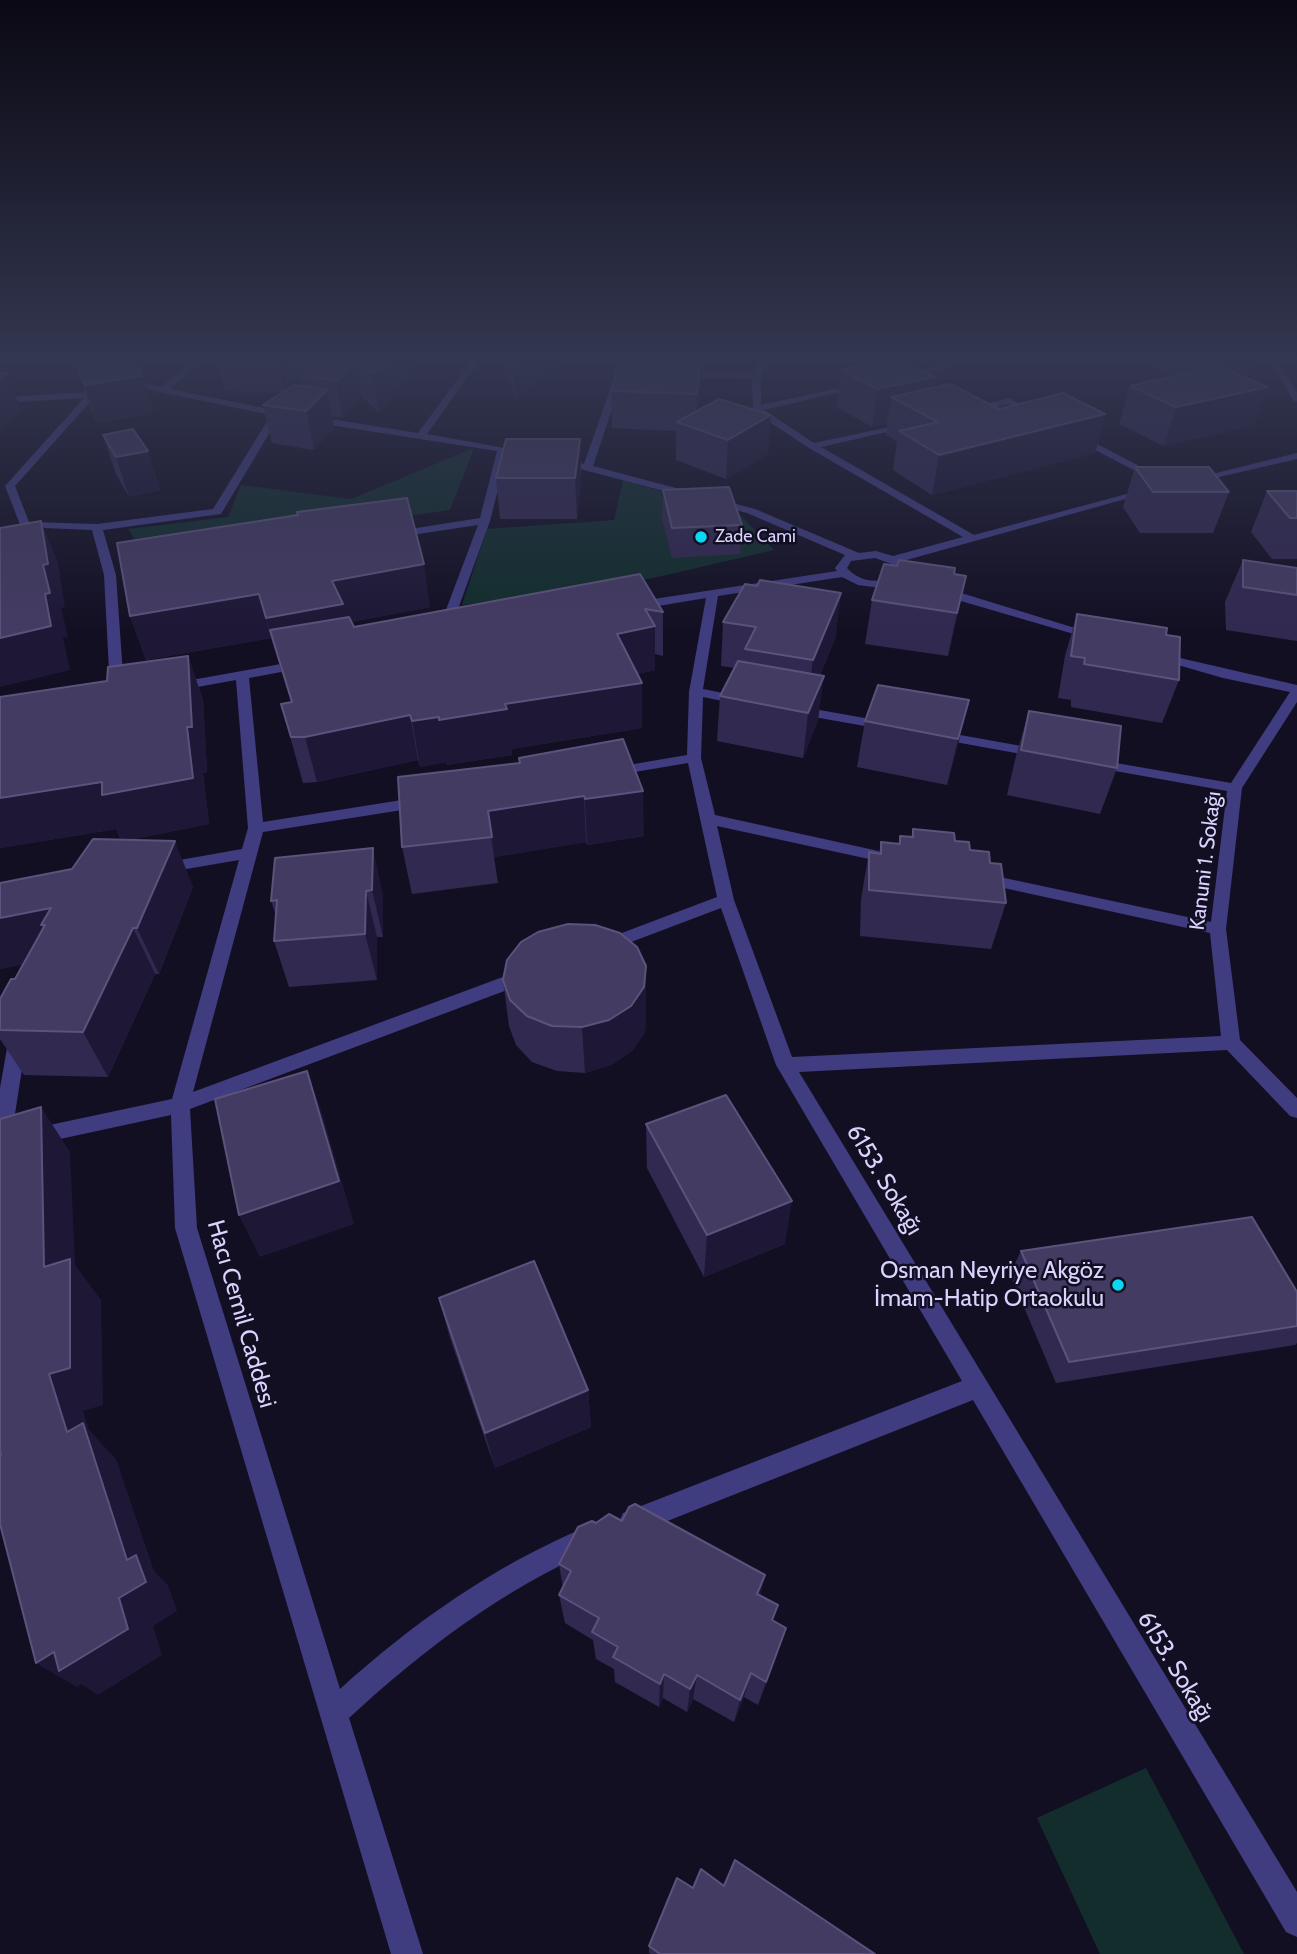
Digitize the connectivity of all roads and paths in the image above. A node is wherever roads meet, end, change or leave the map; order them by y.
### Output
1 (41, 449) edge
2 (254, 449) edge
3 (503, 449) edge
4 (504, 449) edge
5 (594, 449) edge
6 (818, 449) edge
7 (1101, 449) edge
8 (540, 456) edge
9 (1297, 456) edge
10 (552, 458) edge
11 (588, 466) junction
12 (1183, 483) edge
13 (1170, 486) edge
14 (5, 487) edge
15 (1157, 489) edge
16 (485, 521) junction
17 (97, 527) junction
18 (378, 537) edge
19 (974, 539) junction
20 (855, 555) junction
21 (896, 559) junction
22 (123, 573) edge
23 (844, 573) junction
24 (110, 575) junction
25 (914, 583) junction
26 (713, 592) junction
27 (618, 608) edge
28 (442, 638) edge
29 (1110, 640) edge
30 (1150, 652) edge
31 (322, 660) edge
32 (242, 675) junction
33 (167, 689) edge
34 (1297, 690) edge
35 (696, 692) junction
36 (117, 699) edge
37 (898, 728) edge
38 (925, 733) edge
39 (694, 758) junction
40 (598, 774) edge
41 (1235, 788) junction
42 (434, 800) edge
43 (709, 820) junction
44 (256, 828) junction
45 (250, 853) junction
46 (910, 863) edge
47 (144, 872) edge
48 (963, 874) edge
49 (726, 900) junction
50 (1217, 929) junction
51 (583, 954) edge
52 (544, 968) edge
53 (20, 1024) edge
54 (1231, 1043) junction
55 (785, 1065) junction
56 (180, 1105) junction
57 (1297, 1110) edge
58 (0, 1144) edge
59 (977, 1387) junction
60 (334, 1713) junction
61 (1297, 1922) edge
62 (407, 1954) edge

1 - 14 street
2 - 17 street
3 - 16 street
4 - 8 street
5 - 11 street
6 - 19 street
7 - 13 street
9 - 12 street
10 - 11 street
11 - 20 street
14 - 17 street
15 - 19 street
16 - 18 street
16 - 28 street
17 - 24 street
19 - 21 street
20 - 21 street
20 - 23 street
21 - 25 street
22 - 24 street
23 - 25 street
23 - 26 street
24 - 36 street
25 - 29 street
26 - 27 street
26 - 35 street, 6153. Sokağı
30 - 34 street
31 - 32 street
32 - 33 street
32 - 44 street, Hacı Cemil Caddesi
34 - 41 street, Kanuni 1. Sokağı
35 - 37 street
35 - 39 street, 6153. Sokağı
38 - 41 street
39 - 40 street
39 - 43 street, 6153. Sokağı
41 - 50 street, Kanuni 1. Sokağı
42 - 44 street
43 - 46 street
43 - 49 street, 6153. Sokağı
44 - 45 street, Hacı Cemil Caddesi
45 - 47 street
45 - 56 street, Hacı Cemil Caddesi
48 - 50 street
49 - 51 street
49 - 55 street, 6153. Sokağı
50 - 54 street, Kanuni 1. Sokağı
52 - 56 street
53 - 58 street
54 - 55 street
54 - 57 street
55 - 59 street, 6153. Sokağı
56 - 58 street
56 - 60 street, Hacı Cemil Caddesi
59 - 60 street
59 - 61 street, 6153. Sokağı
60 - 62 street, Hacı Cemil Caddesi

